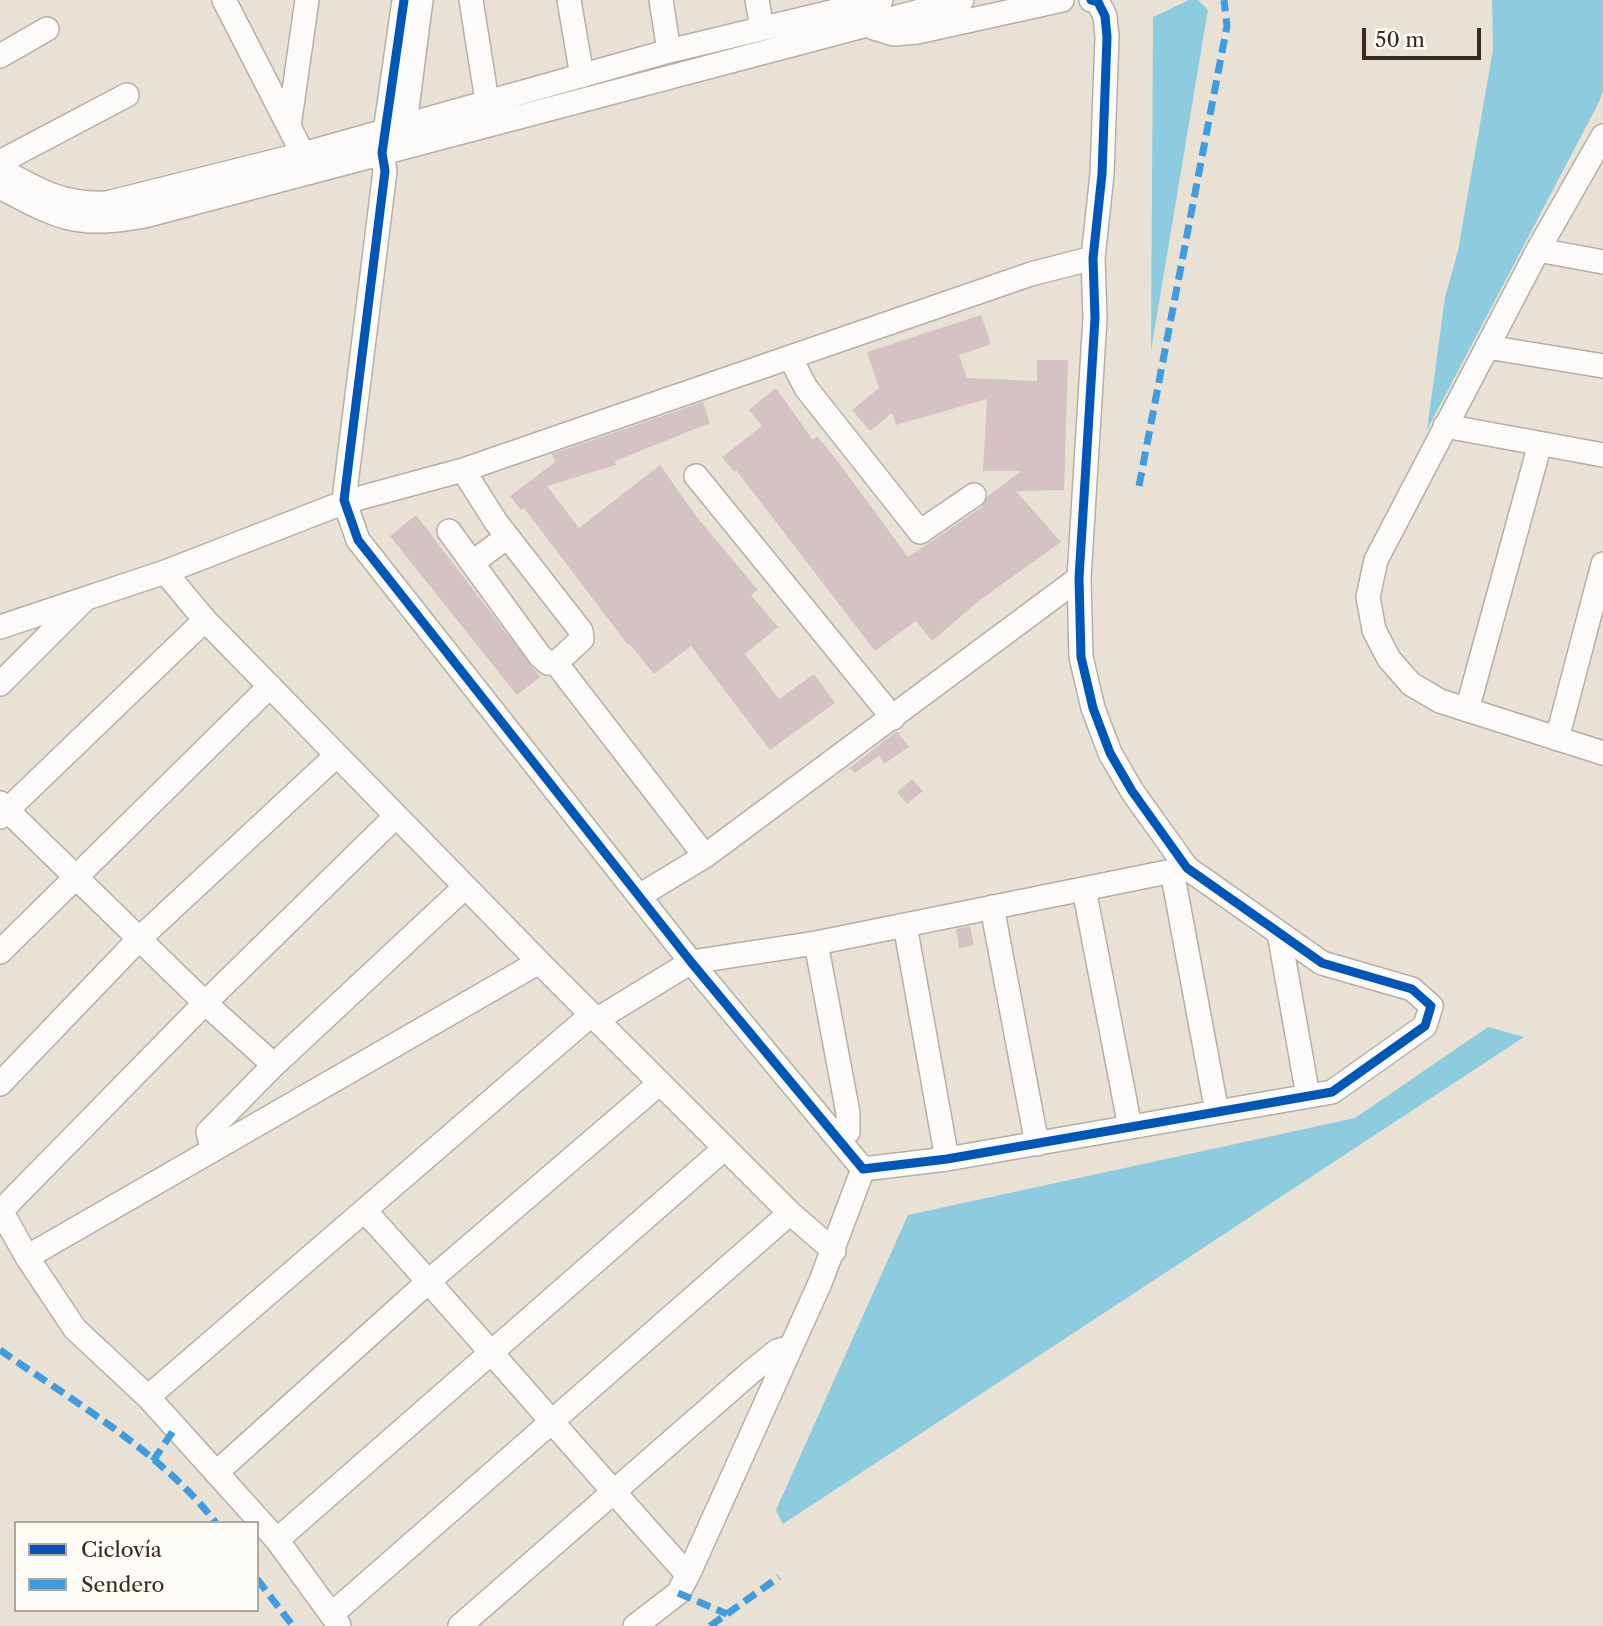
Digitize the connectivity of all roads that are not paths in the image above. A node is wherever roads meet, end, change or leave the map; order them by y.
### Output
1 (224, 0) edge
2 (307, 0) edge
3 (404, 0) edge
4 (421, 0) edge
5 (471, 0) edge
6 (569, 0) edge
7 (661, 0) edge
8 (757, 0) edge
9 (881, 0) edge
10 (962, 0) edge
11 (1062, 0) edge
12 (1091, 0) edge
13 (853, 3) edge
14 (869, 26) junction
15 (762, 28) junction
16 (47, 29) dead end
17 (669, 51) junction
18 (0, 56) edge
19 (582, 76) junction
20 (127, 95) dead end
21 (487, 101) junction
22 (289, 127) junction
23 (1603, 136) edge
24 (392, 146) junction
25 (303, 154) junction
26 (0, 162) edge
27 (0, 169) edge
28 (1594, 169) edge
29 (0, 187) edge
30 (1538, 250) junction
31 (1093, 258) junction
32 (1603, 262) edge
33 (1487, 348) junction
34 (790, 357) junction
35 (1603, 366) edge
36 (1445, 426) junction
37 (1540, 443) junction
38 (1603, 455) edge
39 (463, 470) junction
40 (696, 476) dead end
41 (974, 495) dead end
42 (345, 502) junction
43 (449, 531) dead end
44 (507, 537) junction
45 (472, 563) junction
46 (1603, 564) edge
47 (165, 572) junction
48 (1079, 578) junction
49 (86, 598) junction
50 (205, 620) junction
51 (0, 627) edge
52 (556, 663) junction
53 (0, 684) edge
54 (270, 687) junction
55 (1467, 710) junction
56 (893, 718) junction
57 (1557, 739) junction
58 (1603, 754) edge
59 (337, 755) junction
60 (2, 810) edge
61 (396, 816) junction
62 (705, 856) junction
63 (1179, 869) junction
64 (77, 875) junction
65 (465, 887) junction
66 (1084, 889) junction
67 (639, 896) junction
68 (992, 907) junction
69 (905, 925) junction
70 (1279, 933) junction
71 (140, 938) junction
72 (816, 943) junction
73 (0, 952) edge
74 (539, 962) junction
75 (691, 962) junction
76 (205, 1003) junction
77 (594, 1018) junction
78 (274, 1065) junction
79 (660, 1083) junction
80 (0, 1084) edge
81 (1308, 1096) junction
82 (1217, 1112) junction
83 (1129, 1127) junction
84 (839, 1137) junction
85 (1037, 1144) junction
86 (212, 1148) junction
87 (725, 1148) junction
88 (947, 1159) junction
89 (863, 1169) junction
90 (1, 1210) edge
91 (365, 1211) junction
92 (790, 1213) junction
93 (834, 1251) junction
94 (27, 1256) junction
95 (429, 1280) junction
96 (791, 1347) junction
97 (491, 1351) junction
98 (148, 1397) junction
99 (554, 1419) junction
100 (216, 1473) junction
101 (612, 1491) junction
102 (277, 1540) junction
103 (688, 1575) junction
104 (336, 1620) edge
105 (460, 1626) edge
106 (635, 1626) edge

1 - 22 street
2 - 22 street
3 - 24 street
4 - 24 street
5 - 21 street
6 - 19 street
7 - 17 street
8 - 15 street
9 - 13 street
10 - 14 street
11 - 14 street
12 - 31 street
13 - 15 street
14 - 24 street
15 - 17 street
16 - 18 street
17 - 19 street
19 - 21 street
20 - 26 street
21 - 24 street
22 - 25 street
23 - 28 street
24 - 25 street
24 - 29 street
24 - 42 street
25 - 27 street
28 - 30 street
30 - 32 street
30 - 33 street
31 - 34 street
31 - 48 street
33 - 35 street
33 - 36 street
34 - 39 street
34 - 41 street
36 - 37 street
36 - 55 street
37 - 38 street
37 - 55 street
39 - 42 street
39 - 44 street
40 - 56 street
42 - 47 street
42 - 67 street
43 - 45 street
44 - 45 street
44 - 52 street
45 - 52 street
46 - 57 street
47 - 49 street
47 - 50 street
48 - 56 street
48 - 63 street
49 - 51 street
49 - 53 street
50 - 54 street
50 - 60 street
52 - 62 street
54 - 59 street
54 - 64 street
55 - 57 street
56 - 62 street
57 - 58 street
59 - 61 street
59 - 71 street
60 - 64 street
61 - 65 street
61 - 76 street
62 - 67 street
63 - 66 street
63 - 70 street
63 - 82 street
64 - 71 street
64 - 73 street
65 - 74 street
65 - 78 street
66 - 68 street
66 - 83 street
67 - 75 street
68 - 69 street
68 - 85 street
69 - 72 street
69 - 88 street
70 - 81 street
70 - 81 street
71 - 76 street
71 - 80 street
72 - 75 street
72 - 84 street
74 - 77 street
74 - 86 street
75 - 77 street
75 - 84 street
76 - 78 street
76 - 90 street
77 - 79 street
77 - 91 street
78 - 86 street
79 - 87 street
79 - 95 street
81 - 82 street
82 - 83 street
83 - 85 street
84 - 89 street
85 - 88 street
86 - 94 street
87 - 92 street
87 - 97 street
88 - 89 street
89 - 93 street
90 - 94 street
91 - 95 street
91 - 98 street
92 - 93 street
92 - 99 street
93 - 96 street
94 - 98 street
95 - 97 street
95 - 100 street
96 - 101 street
96 - 103 street
97 - 99 street
97 - 102 street
98 - 100 street
99 - 101 street
99 - 104 street
100 - 102 street
101 - 103 street
101 - 105 street
102 - 104 street
103 - 106 street

